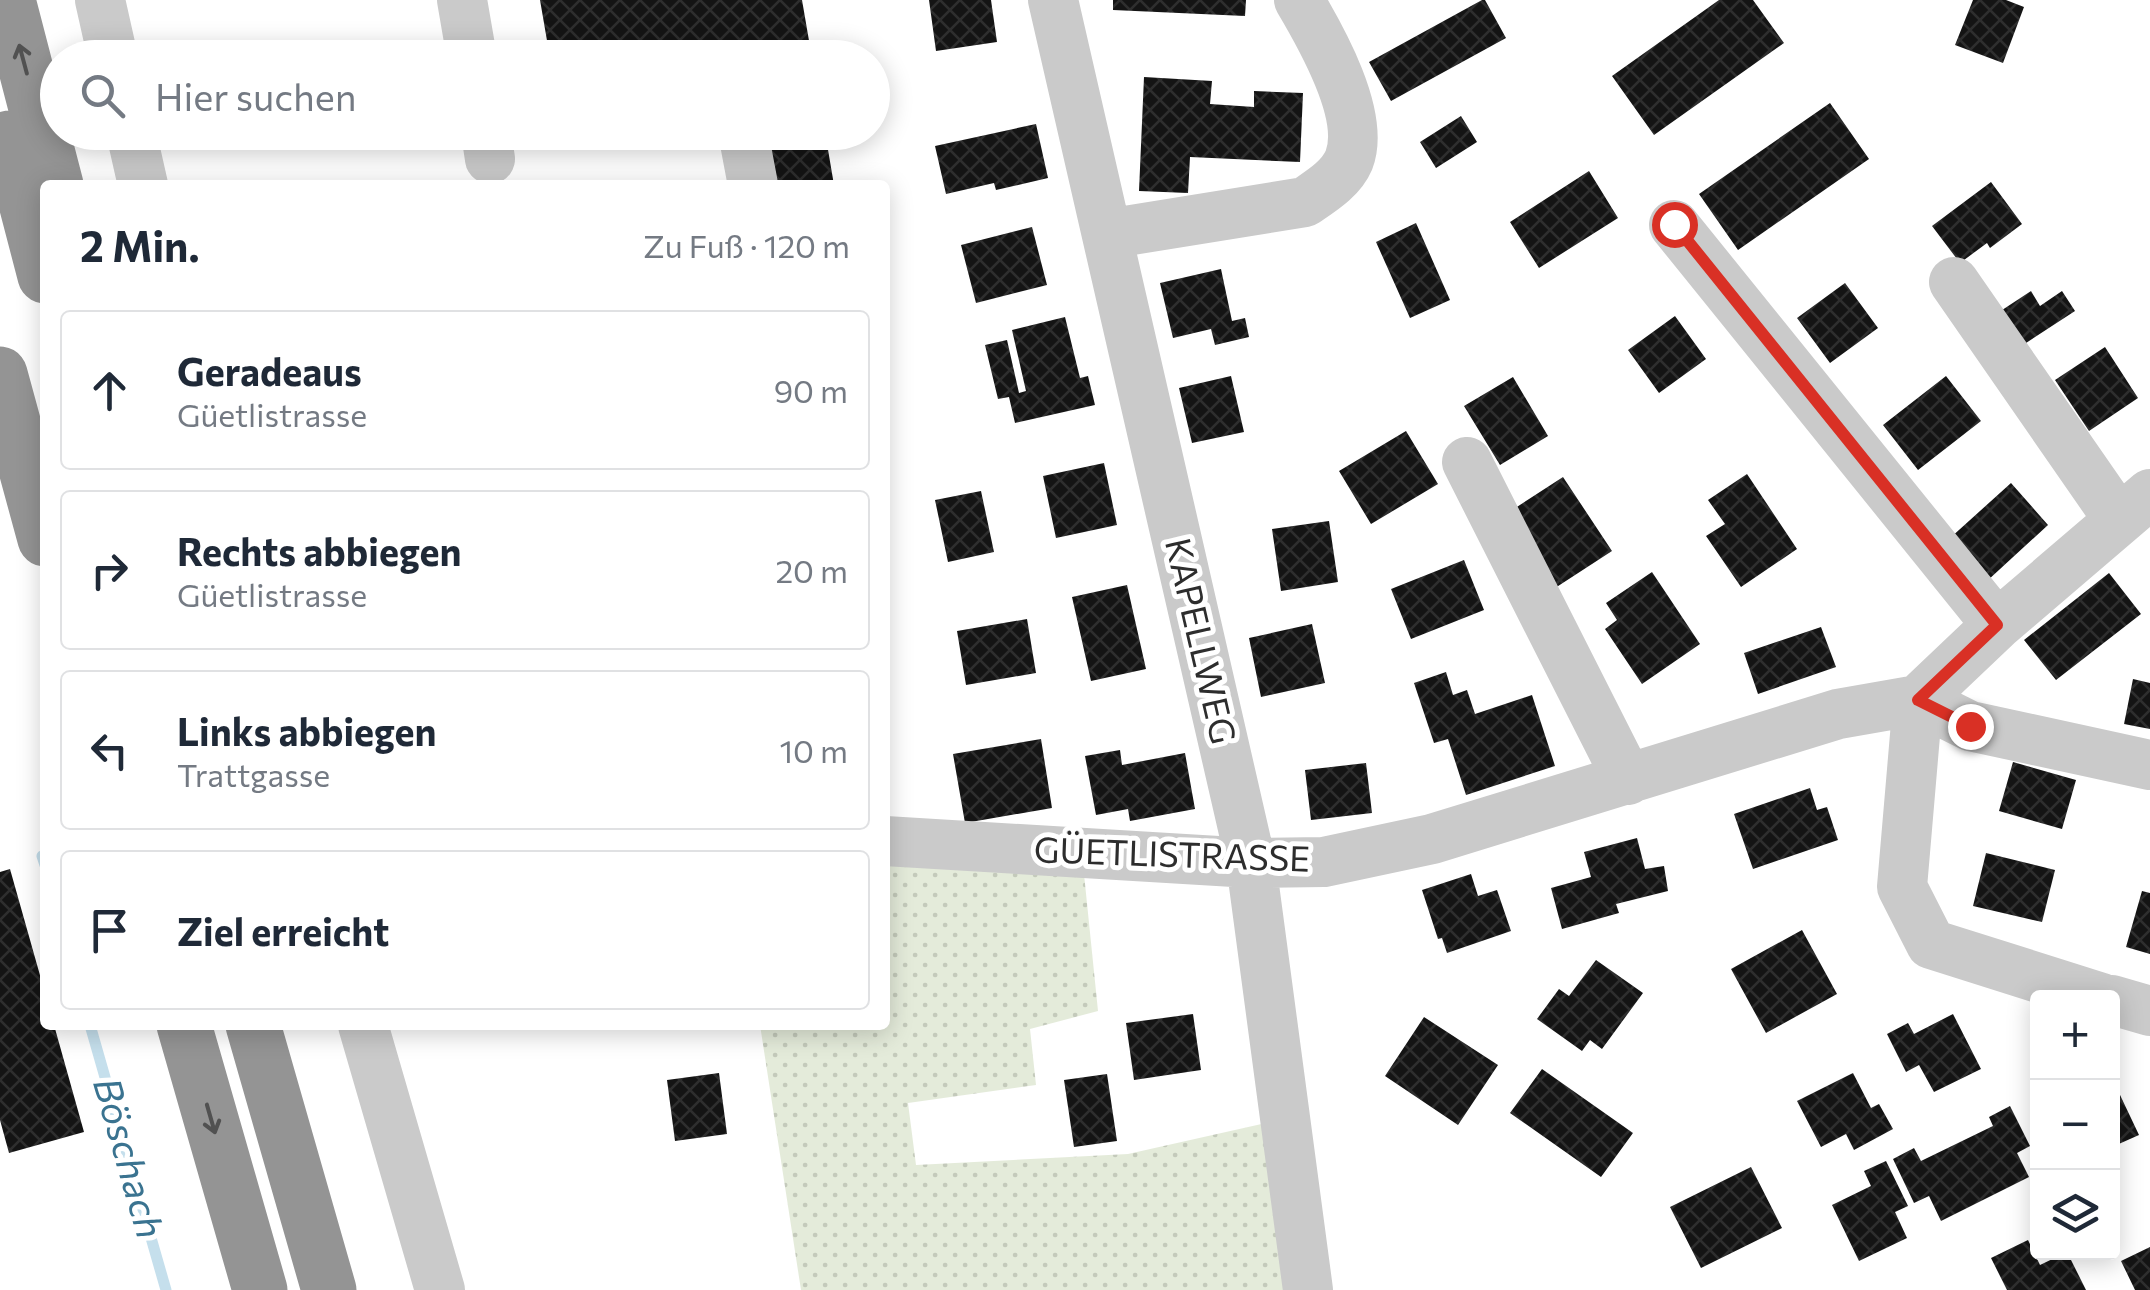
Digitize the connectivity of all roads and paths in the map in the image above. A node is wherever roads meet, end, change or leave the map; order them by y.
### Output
1 (8, 0) edge
2 (100, 0) edge
3 (462, 0) edge
4 (1052, 0) edge
5 (1299, 0) edge
6 (110, 40) edge
7 (469, 40) edge
8 (0, 105) edge
9 (40, 123) edge
10 (47, 150) edge
11 (135, 150) edge
12 (746, 150) edge
13 (55, 180) edge
14 (142, 180) edge
15 (752, 180) edge
16 (1674, 224) dead end
17 (1107, 234) junction
18 (40, 257) edge
19 (1954, 282) dead end
20 (0, 374) edge
21 (1467, 462) dead end
22 (2134, 507) edge
23 (40, 521) edge
24 (1997, 625) junction
25 (1918, 700) junction
26 (2150, 765) edge
27 (1628, 780) junction
28 (890, 841) edge
29 (1252, 863) junction
30 (2077, 990) edge
31 (2120, 1003) edge
32 (2150, 1012) edge
33 (185, 1030) edge
34 (254, 1030) edge
35 (287, 1030) edge
36 (364, 1030) edge
37 (260, 1290) edge
38 (329, 1290) edge
39 (361, 1290) edge
40 (440, 1290) edge
41 (1308, 1290) edge

9 -> 1 highway
2 - 6 street
3 - 7 street
4 - 17 street, KAPELLWEG
5 - 17 street
8 - 18 highway
13 -> 10 highway
11 - 14 street
12 - 15 street
16 - 24 street
17 - 29 street, KAPELLWEG
19 - 22 street
20 - 23 highway
21 - 27 street
22 - 24 street
24 - 25 street
25 - 26 street
25 - 27 street, GÜETLISTRASSE
25 - 30 street
27 - 29 street, GÜETLISTRASSE
28 - 29 street, GÜETLISTRASSE
29 - 41 street, KAPELLWEG
31 - 32 street
33 -> 37 highway
34 - 38 highway
35 - 39 highway
36 - 40 street

